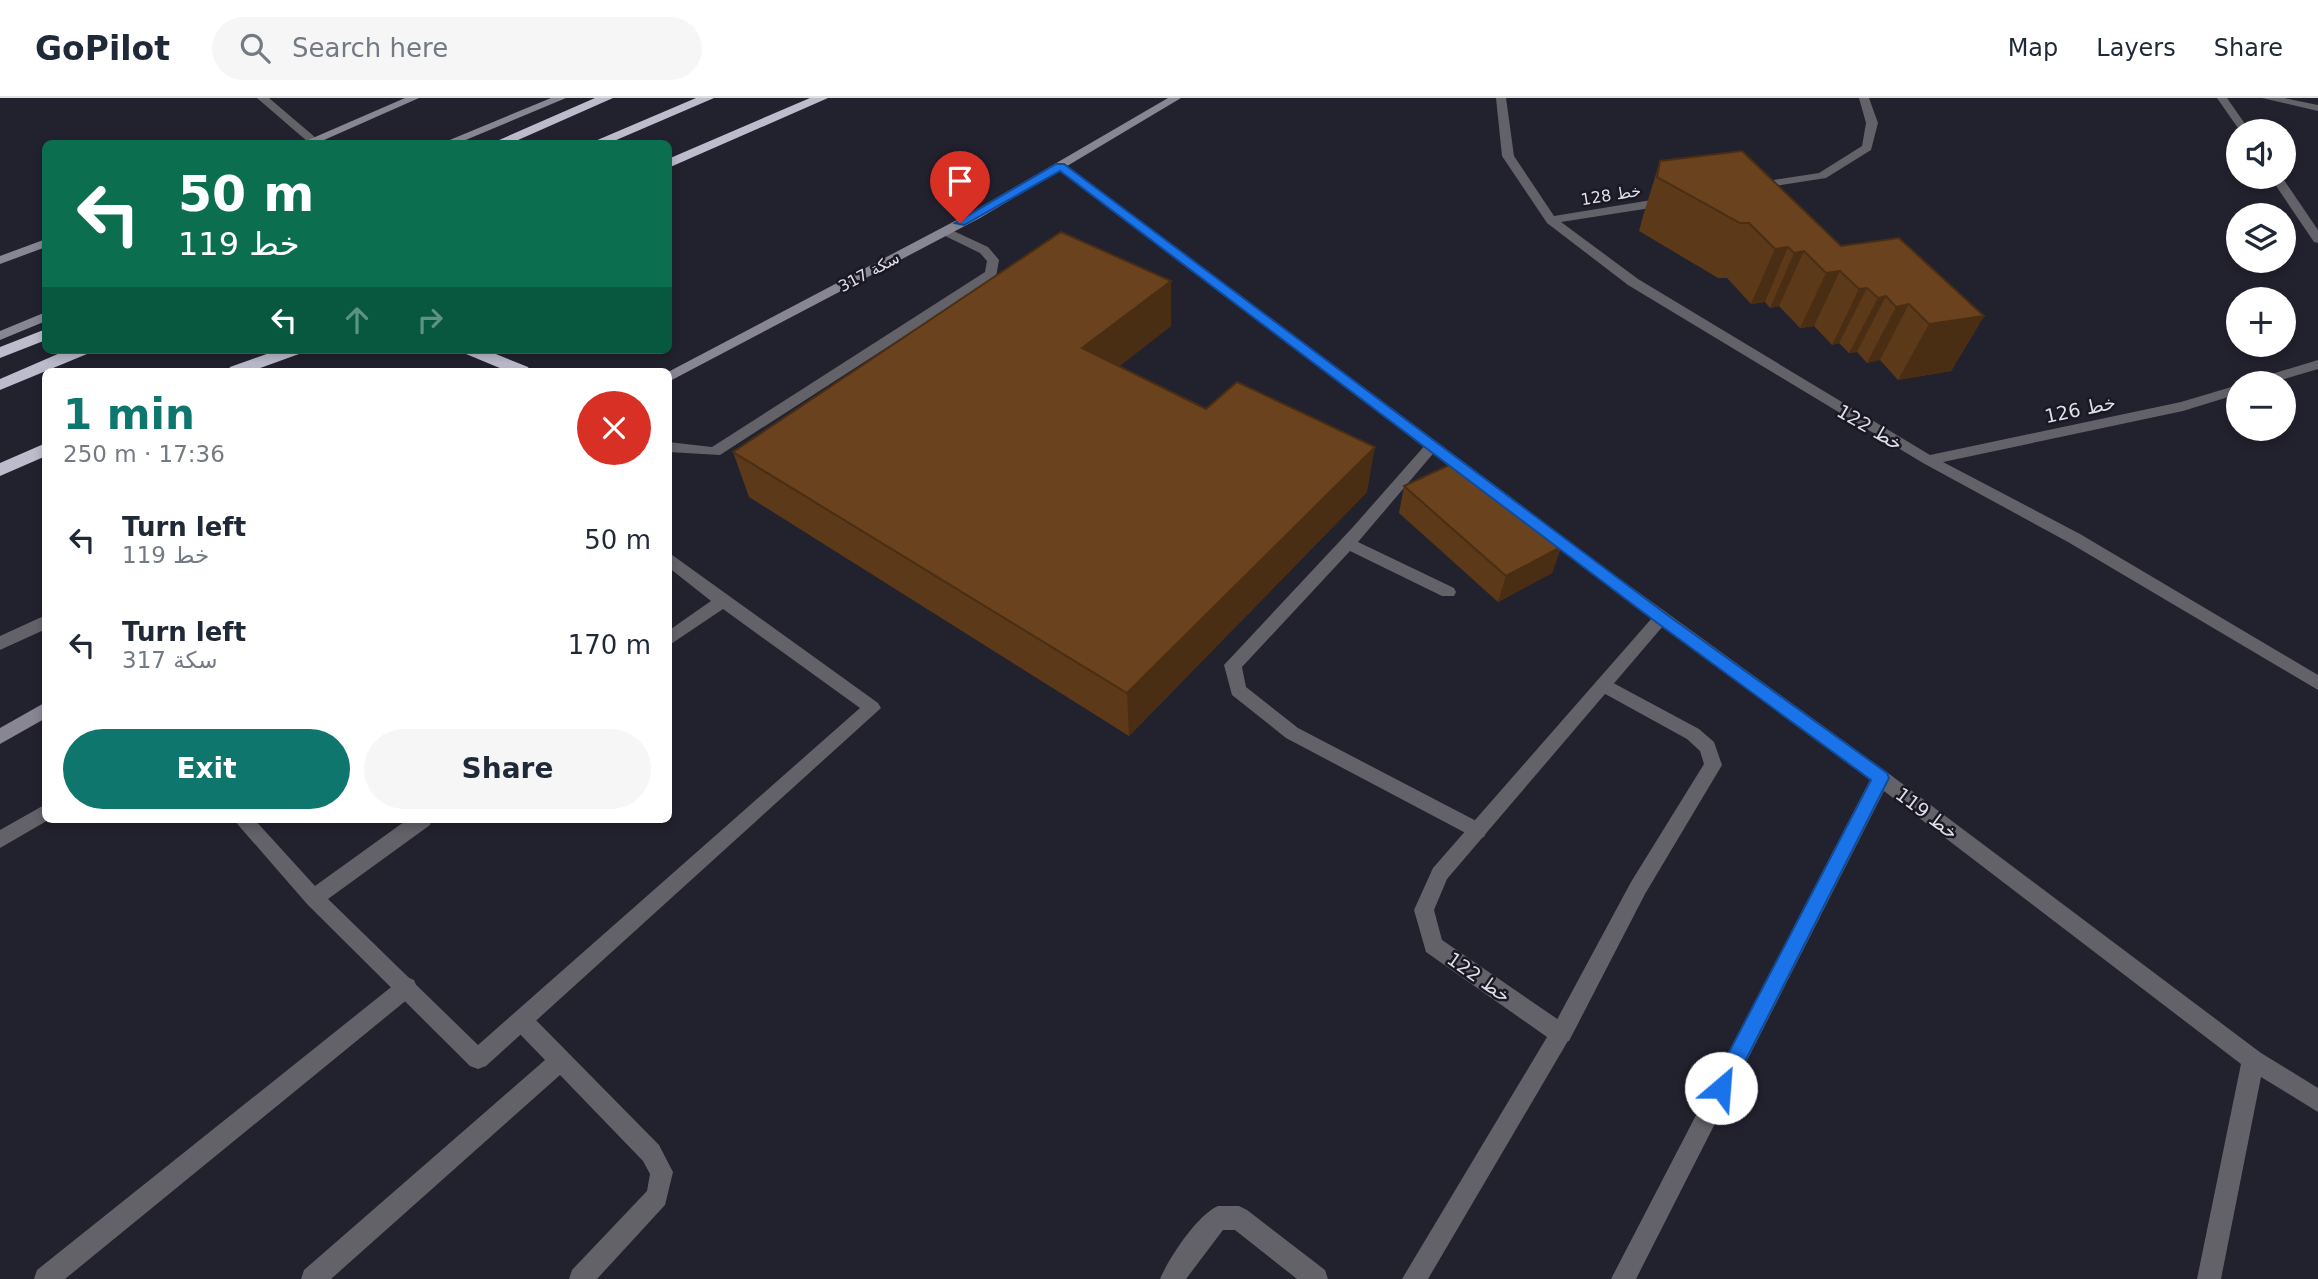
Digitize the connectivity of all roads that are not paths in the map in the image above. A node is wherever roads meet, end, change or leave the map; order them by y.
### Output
1 (261, 98) edge
2 (414, 98) edge
3 (561, 98) edge
4 (606, 98) edge
5 (707, 98) edge
6 (821, 98) edge
7 (1176, 98) edge
8 (1486, 98) edge
9 (1501, 98) edge
10 (1864, 98) edge
11 (2222, 98) edge
12 (2267, 98) edge
13 (2318, 108) edge
14 (2237, 119) edge
15 (1504, 121) junction
16 (306, 140) edge
17 (313, 140) edge
18 (455, 140) edge
19 (506, 140) edge
20 (604, 140) edge
21 (672, 162) edge
22 (1060, 166) junction
23 (2284, 189) edge
24 (1740, 190) edge
25 (1686, 198) edge
26 (1550, 220) junction
27 (945, 231) junction
28 (2318, 239) edge
29 (42, 245) edge
30 (0, 261) edge
31 (42, 318) edge
32 (42, 336) edge
33 (0, 337) edge
34 (0, 353) edge
35 (72, 354) edge
36 (252, 354) edge
37 (282, 354) edge
38 (482, 354) edge
39 (2318, 364) edge
40 (222, 368) edge
41 (244, 368) edge
42 (515, 368) edge
43 (2296, 371) edge
44 (672, 376) edge
45 (0, 385) edge
46 (2226, 393) edge
47 (1432, 446) junction
48 (672, 447) edge
49 (42, 451) edge
50 (1928, 460) junction
51 (0, 470) edge
52 (1347, 543) junction
53 (672, 561) edge
54 (1448, 593) dead end
55 (723, 601) junction
56 (1661, 618) junction
57 (42, 623) edge
58 (672, 637) edge
59 (0, 644) edge
60 (2318, 683) edge
61 (1604, 685) junction
62 (42, 711) edge
63 (0, 737) edge
64 (1881, 778) junction
65 (42, 814) edge
66 (246, 823) edge
67 (417, 823) edge
68 (1477, 831) junction
69 (0, 840) edge
70 (314, 898) junction
71 (407, 987) junction
72 (522, 1021) junction
73 (1561, 1034) junction
74 (561, 1060) junction
75 (2253, 1060) junction
76 (2318, 1101) edge
77 (46, 1279) edge
78 (313, 1279) edge
79 (581, 1279) edge
80 (1172, 1279) edge
81 (1316, 1279) edge
82 (1414, 1279) edge
83 (1623, 1279) edge
84 (2209, 1279) edge

1 - 16 street
2 - 17 street
3 - 18 street
4 - 19 highway
5 - 20 highway
6 - 21 highway
7 - 22 street, سكة 317
8 - 15 street
9 - 15 street, خط 122
10 - 24 street
11 - 14 street
12 - 13 street
15 - 26 street, خط 122
22 - 27 street, سكة 317
22 - 47 street, خط 119
23 - 28 street
25 - 26 street, خط 128
26 - 50 street, خط 122
27 - 44 street, سكة 317
27 - 48 street
29 - 30 street
31 - 33 street
32 - 34 highway
35 - 45 highway
36 - 40 highway
37 - 41 highway
38 - 42 highway
39 - 43 street
46 - 50 street, خط 126
47 - 52 street
47 - 56 street, خط 119
49 - 51 highway
50 - 60 street, خط 122
52 - 54 street
52 - 68 street
53 - 55 street
55 - 58 street
55 - 72 street
56 - 61 street, خط 122
56 - 64 street, خط 119
57 - 59 street
61 - 68 street, خط 122
61 - 73 street
62 - 63 street
64 - 75 street, خط 119
64 - 83 street
65 - 69 street
66 - 70 street
67 - 70 street
68 - 73 street, خط 122
70 - 71 street
71 - 72 street
71 - 77 street
72 - 74 street
73 - 82 street
74 - 78 street
74 - 79 street
75 - 76 street, خط 119
75 - 84 street
80 - 81 street

